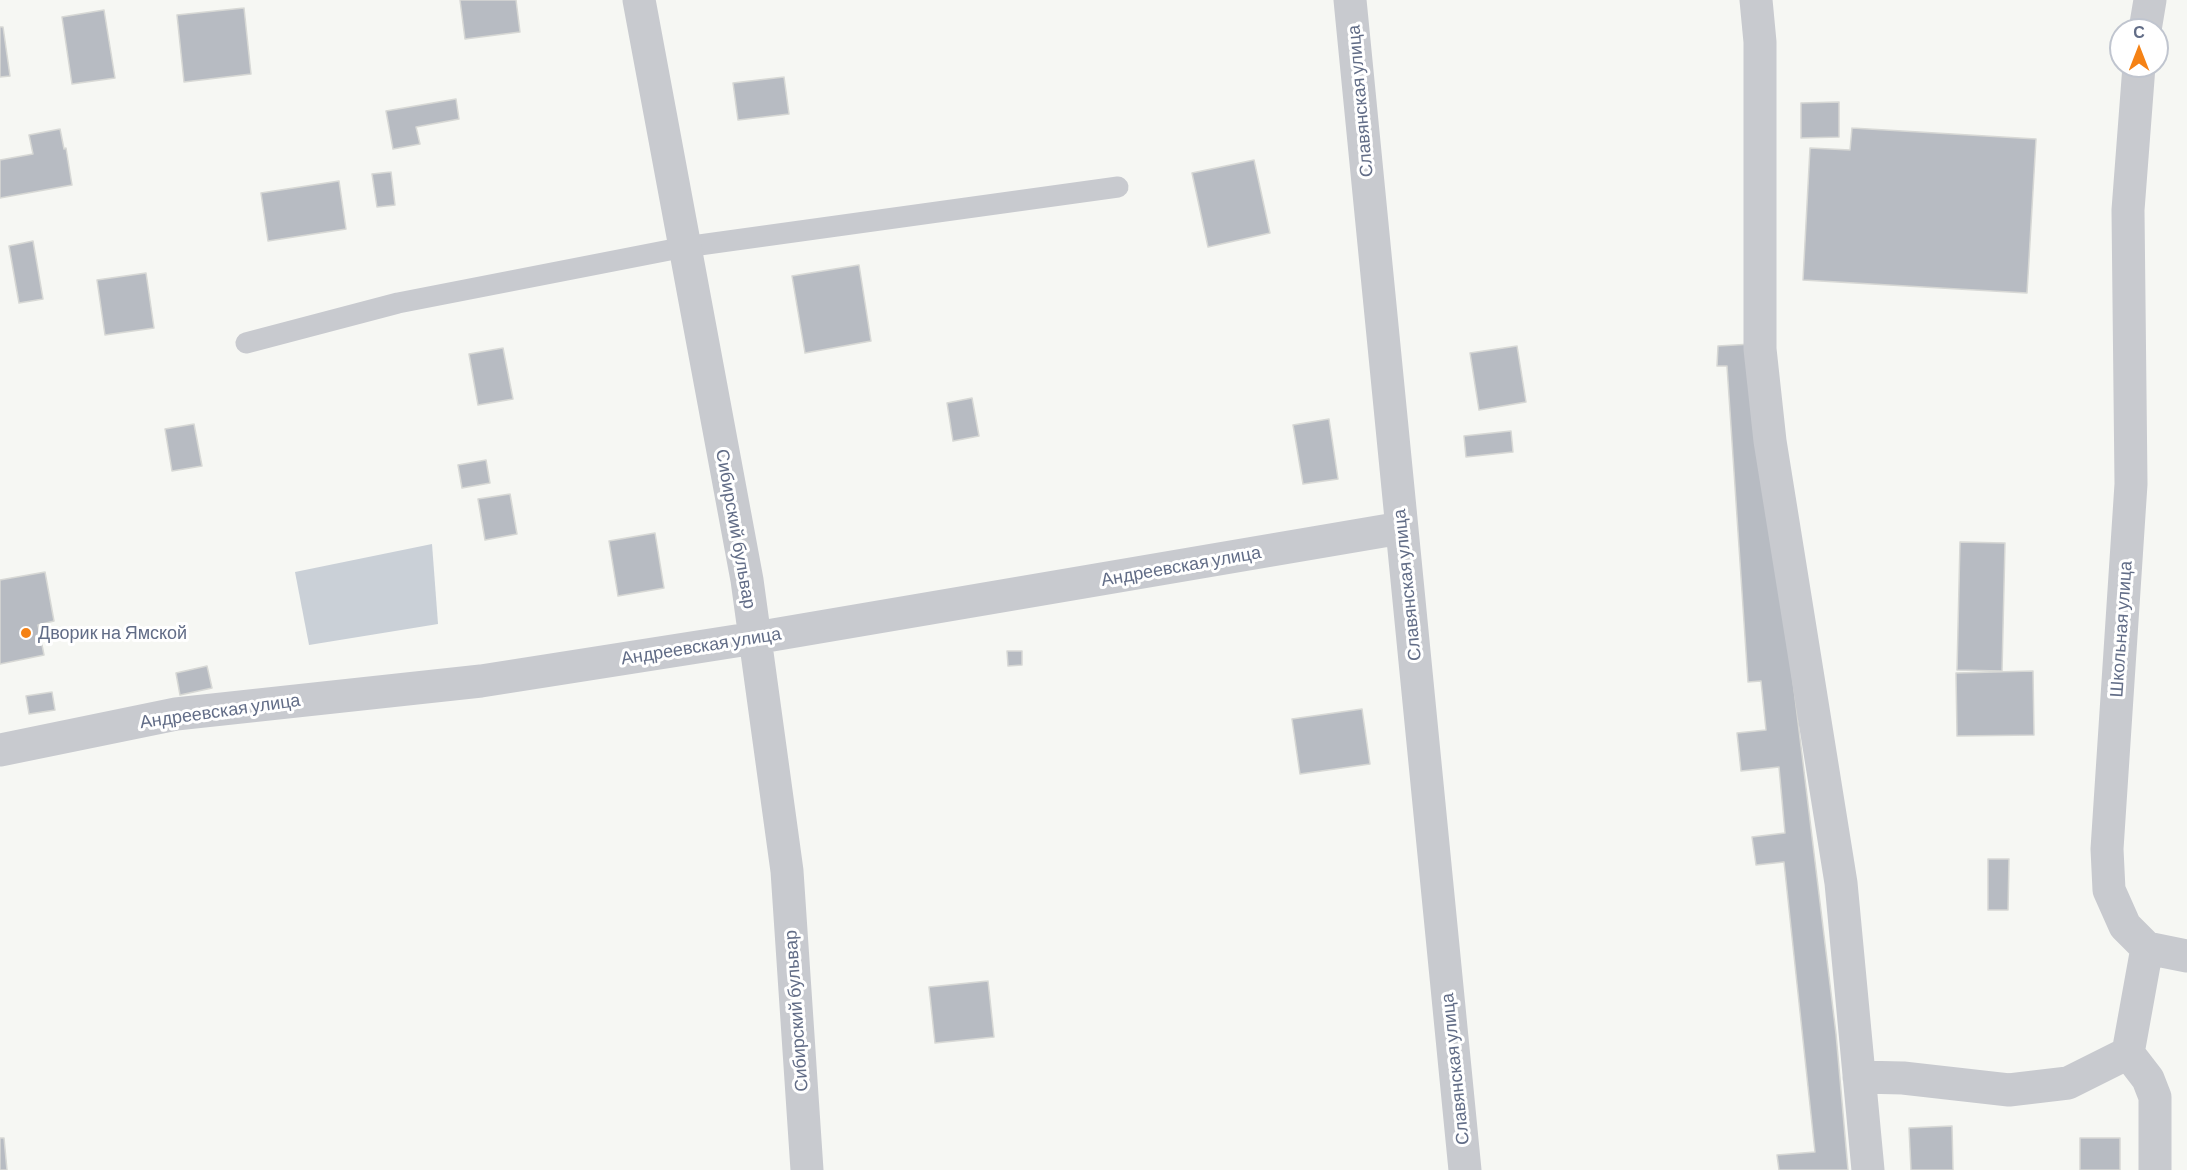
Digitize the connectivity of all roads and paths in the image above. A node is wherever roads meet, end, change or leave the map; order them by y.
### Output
1 (639, 0) edge
2 (1350, 0) edge
3 (1756, 0) edge
4 (2150, 0) edge
5 (2147, 18) edge
6 (2138, 78) edge
7 (1118, 187) dead end
8 (685, 247) junction
9 (246, 343) dead end
10 (1401, 528) junction
11 (755, 638) junction
12 (0, 750) edge
13 (2146, 948) junction
14 (2187, 956) edge
15 (2128, 1053) junction
16 (1859, 1077) junction
17 (807, 1170) edge
18 (1465, 1170) edge
19 (1868, 1170) edge
20 (2155, 1170) edge

1 - 8 street, Сибирский бульвар
2 - 10 street, Славянская улица
3 - 16 street
4 - 5 street
6 - 13 street, Школьная улица
7 - 8 lane
8 - 9 lane
8 - 11 street, Сибирский бульвар
10 - 11 street, Андреевская улица
10 - 18 street, Славянская улица
11 - 12 street, Андреевская улица
11 - 17 street, Сибирский бульвар
13 - 14 street
13 - 15 street
15 - 16 street
15 - 20 street
16 - 19 street

